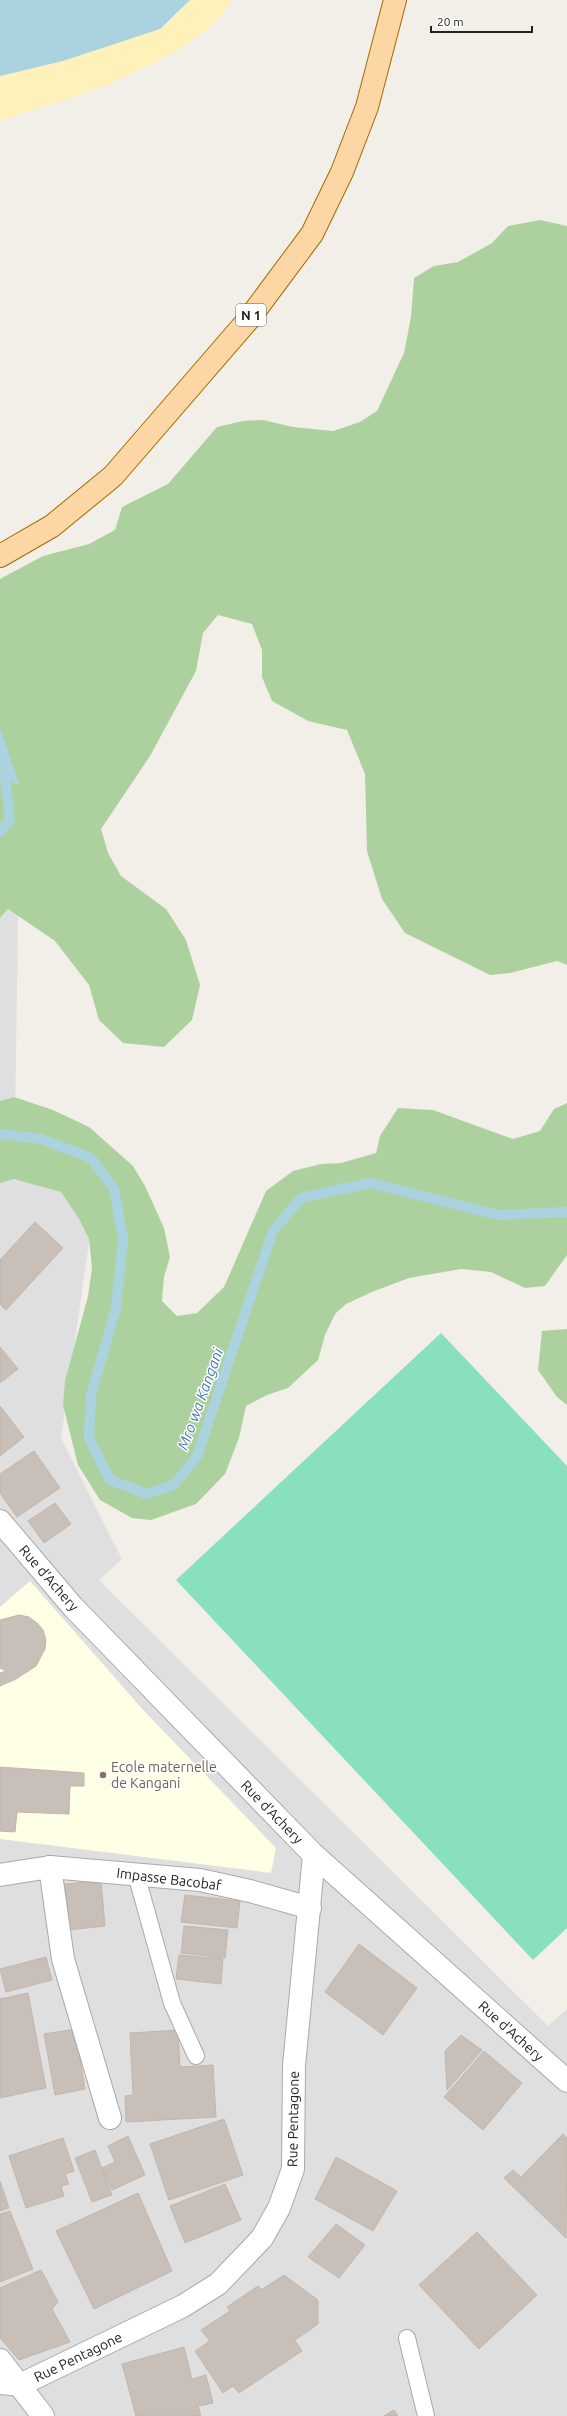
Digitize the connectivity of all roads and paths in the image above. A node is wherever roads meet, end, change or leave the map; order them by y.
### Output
1 (395, 0) edge
2 (0, 556) edge
3 (0, 1521) edge
4 (314, 1855) junction
5 (50, 1867) junction
6 (136, 1874) junction
7 (0, 1875) edge
8 (310, 1908) junction
9 (196, 2056) dead end
10 (567, 2081) edge
11 (110, 2118) dead end
12 (407, 2338) dead end
13 (0, 2360) edge
14 (10, 2384) edge
15 (43, 2416) edge
16 (426, 2416) edge

1 - 2 main road, N 1
3 - 4 street, Rue d'Achery
4 - 8 street, Rue Pentagone
4 - 10 street, Rue d'Achery
5 - 6 street, Impasse Bacobaf
5 - 7 street, Impasse Bacobaf
5 - 11 street
6 - 8 street, Impasse Bacobaf
6 - 9 lane
8 - 14 street, Rue Pentagone
12 - 16 lane
13 - 14 street
14 - 15 street

